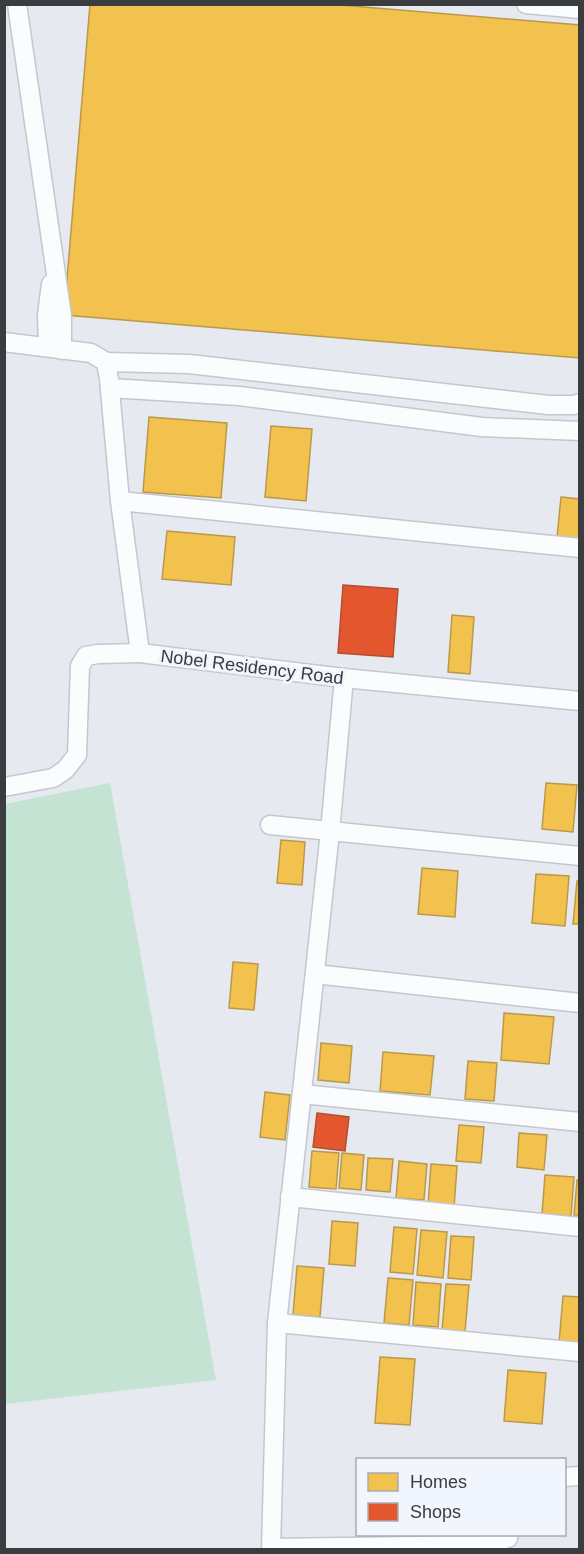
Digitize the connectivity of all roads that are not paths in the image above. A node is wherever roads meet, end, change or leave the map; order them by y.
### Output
1 (17, 4) edge
2 (526, 4) edge
3 (579, 9) edge
4 (4, 342) edge
5 (55, 348) junction
6 (106, 362) junction
7 (110, 388) junction
8 (579, 404) edge
9 (579, 431) edge
10 (120, 501) junction
11 (579, 548) edge
12 (140, 653) junction
13 (344, 678) junction
14 (579, 701) edge
15 (4, 787) edge
16 (270, 825) dead end
17 (330, 832) junction
18 (579, 856) edge
19 (315, 974) junction
20 (579, 1003) edge
21 (302, 1094) junction
22 (579, 1122) edge
23 (290, 1197) junction
24 (579, 1227) edge
25 (277, 1323) junction
26 (579, 1352) edge
27 (508, 1536) edge
28 (272, 1549) edge

1 - 5 street
2 - 3 street
4 - 5 street
5 - 6 street
6 - 7 street, Nobel Residency Road
6 - 8 street
7 - 9 street
7 - 10 street, Nobel Residency Road
10 - 11 street
10 - 12 street, Nobel Residency Road
12 - 13 street, Nobel Residency Road
12 - 15 street
13 - 14 street, Nobel Residency Road
13 - 17 street
16 - 17 street
17 - 18 street
17 - 19 street
19 - 20 street
19 - 21 street
21 - 22 street
21 - 23 street
23 - 24 street
23 - 25 street
25 - 26 street
25 - 28 street
27 - 28 street

